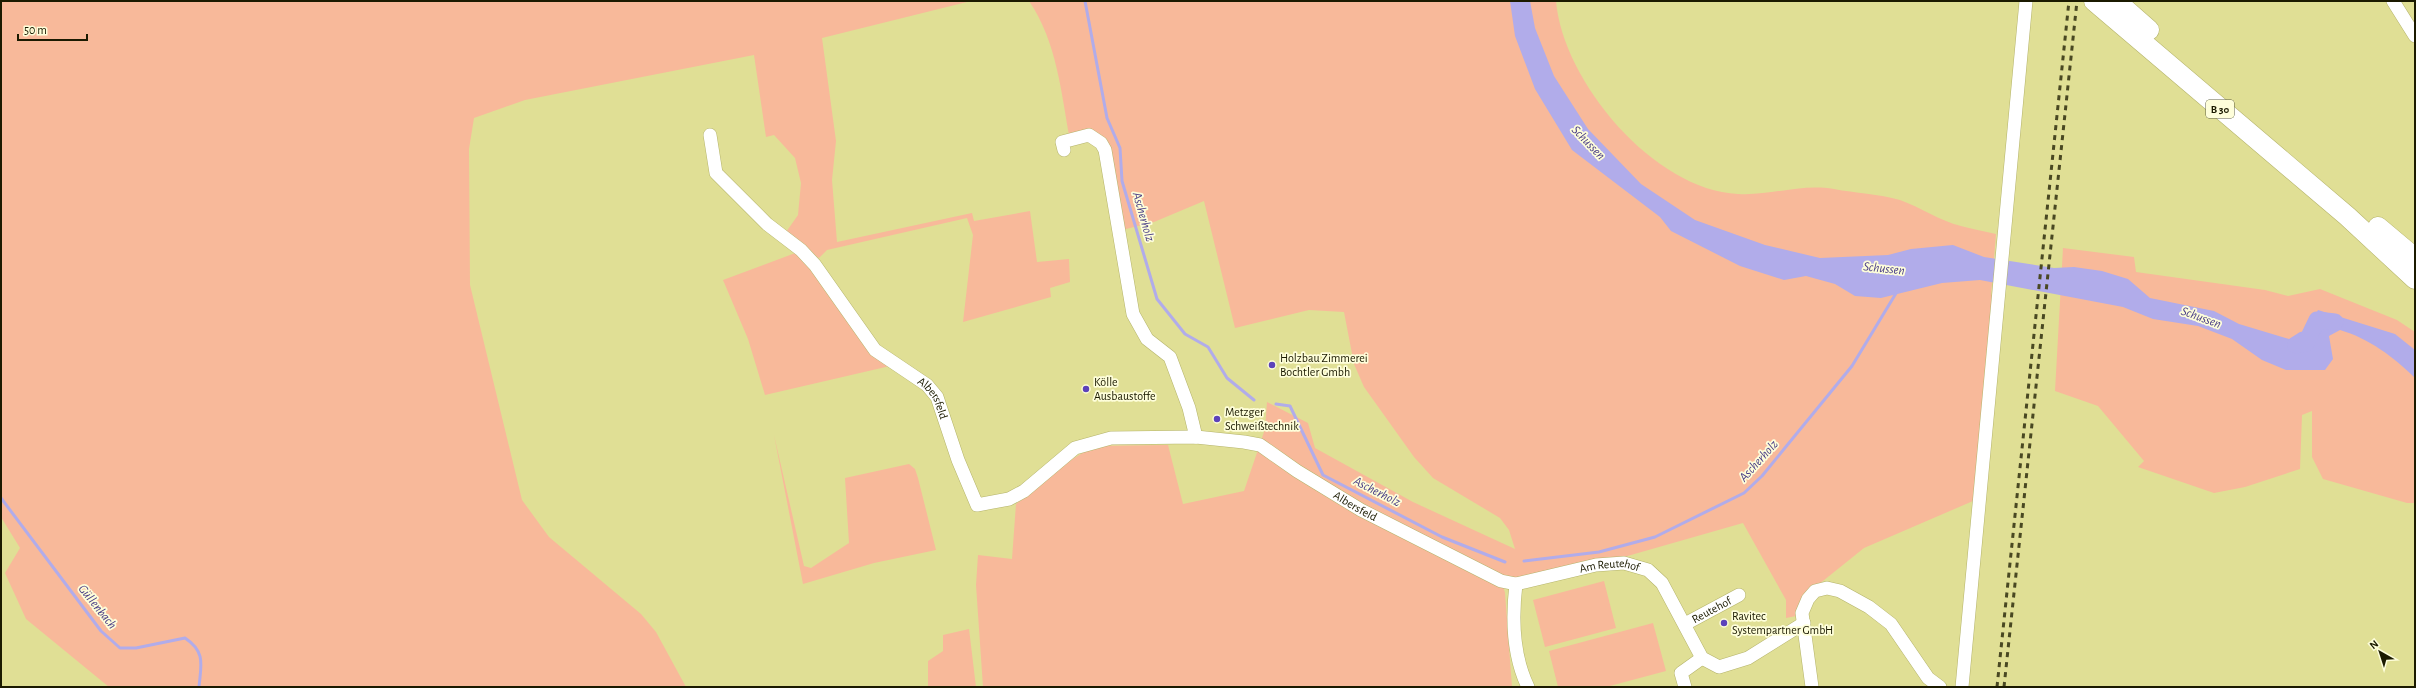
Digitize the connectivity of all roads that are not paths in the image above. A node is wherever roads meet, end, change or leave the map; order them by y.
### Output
1 (2026, 1) edge
2 (2094, 1) edge
3 (2116, 1) edge
4 (2393, 1) edge
5 (2415, 36) edge
6 (710, 135) dead end
7 (1064, 150) dead end
8 (2415, 258) edge
9 (2415, 279) edge
10 (1196, 437) junction
11 (1516, 584) junction
12 (1739, 595) dead end
13 (1804, 623) junction
14 (1685, 624) junction
15 (1702, 658) junction
16 (1528, 687) edge
17 (1685, 687) edge
18 (1812, 687) edge
19 (1940, 687) edge
20 (1962, 687) edge

1 - 20 street
2 - 9 highway, B 30
3 - 8 highway, B 30
4 - 5 street
6 - 10 street, Albersfeld
7 - 10 street
10 - 11 street, Albersfeld
11 - 14 street, Am Reutehof
11 - 16 street
12 - 14 street, Reutehof
13 - 15 street
13 - 18 street
13 - 19 street
14 - 15 street, Am Reutehof
15 - 17 street

